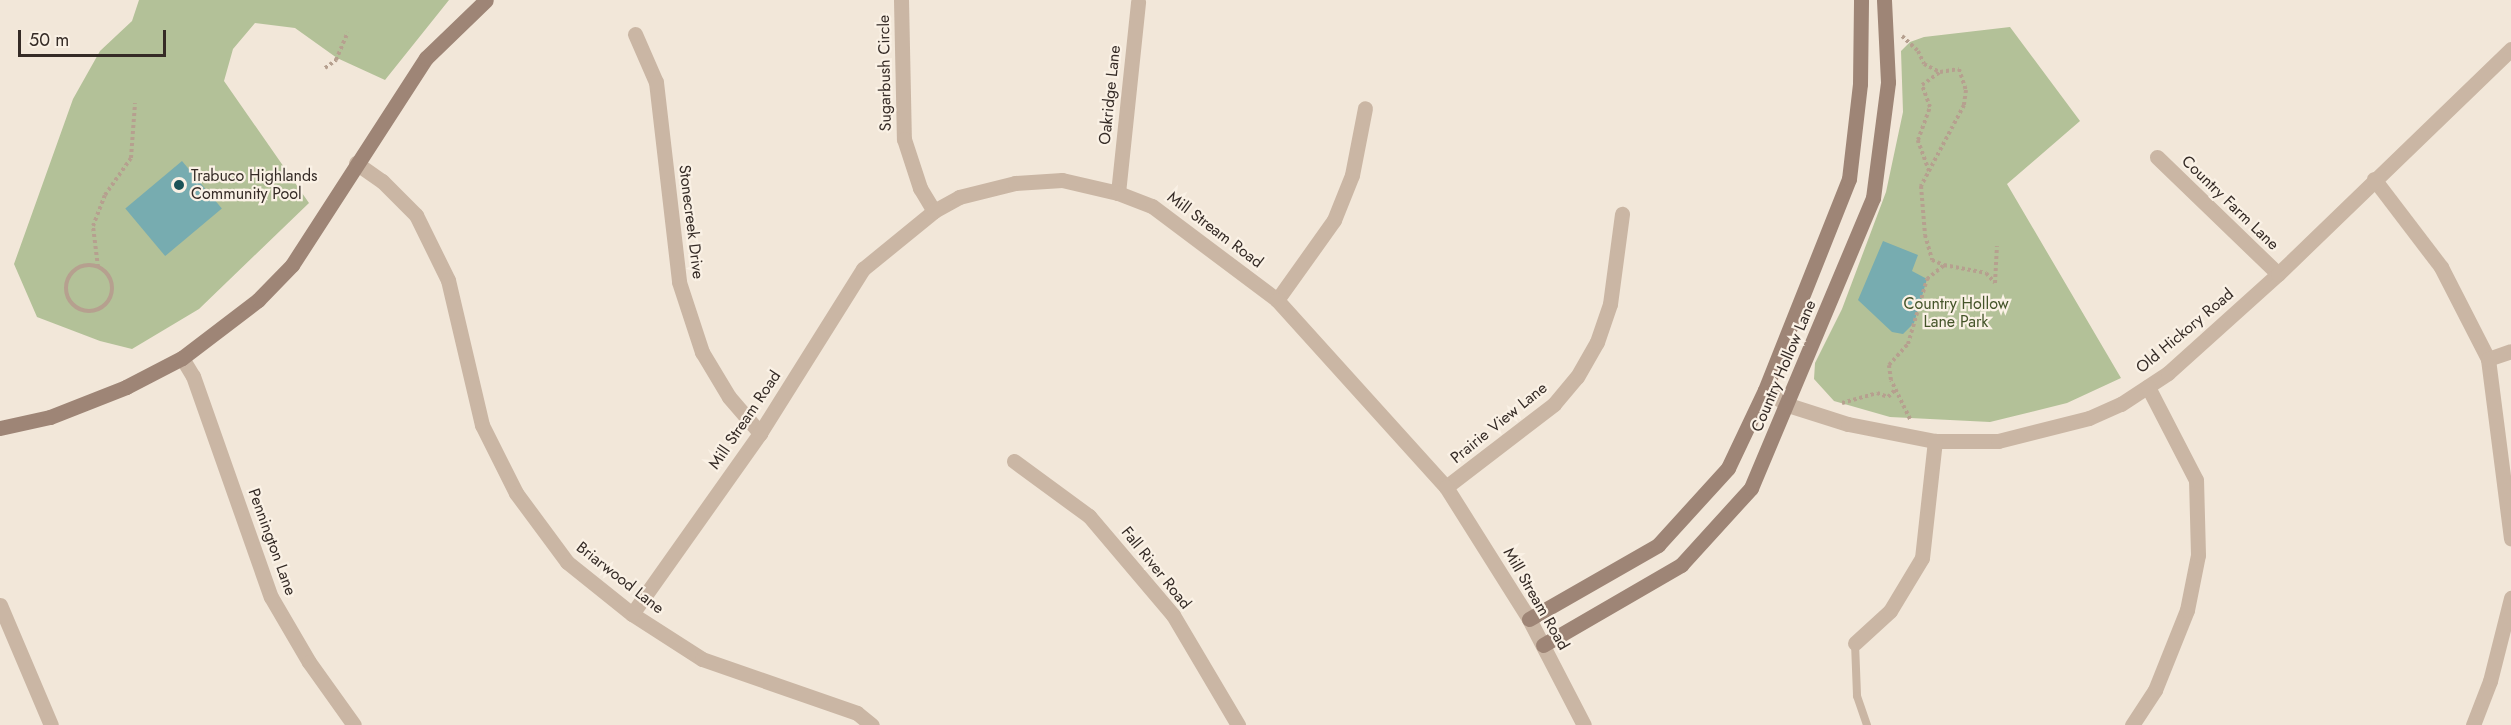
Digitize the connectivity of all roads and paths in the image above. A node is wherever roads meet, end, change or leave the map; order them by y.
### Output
1 (486, 0) edge
2 (901, 0) edge
3 (1861, 0) edge
4 (1884, 0) edge
5 (1138, 1) edge
6 (348, 32) dead end
7 (635, 34) dead end
8 (1885, 37) junction
9 (2511, 49) edge
10 (325, 68) dead end
11 (1940, 72) junction
12 (135, 103) dead end
13 (1365, 108) dead end
14 (2157, 157) dead end
15 (356, 164) junction
16 (1929, 172) junction
17 (2374, 179) junction
18 (1118, 193) junction
19 (934, 211) junction
20 (1622, 214) dead end
21 (1996, 246) dead end
22 (1944, 265) junction
23 (98, 267) junction
24 (2278, 274) junction
25 (1277, 300) junction
26 (2511, 351) edge
27 (182, 358) junction
28 (2488, 359) junction
29 (2148, 387) junction
30 (1765, 390) junction
31 (1895, 390) junction
32 (1788, 405) junction
33 (1823, 415) junction
34 (0, 428) edge
35 (760, 433) junction
36 (1911, 438) junction
37 (1935, 441) junction
38 (1014, 461) dead end
39 (1446, 487) junction
40 (2511, 539) edge
41 (2511, 598) edge
42 (0, 605) edge
43 (632, 614) junction
44 (1529, 619) junction
45 (1855, 643) joint
46 (1543, 645) junction
47 (51, 725) edge
48 (354, 725) edge
49 (872, 725) edge
50 (1238, 725) edge
51 (1584, 725) edge
52 (1867, 725) edge
53 (2132, 725) edge
54 (2473, 725) edge

1 - 15 street
2 - 19 street, Sugarbush Circle
3 - 30 street, Country Hollow Lane
4 - 8 street, Country Hollow Lane
5 - 18 street, Oakridge Lane
6 - 10 path
7 - 35 street, Stonecreek Drive
8 - 11 path
8 - 32 street, Country Hollow Lane
9 - 17 street, Old Hickory Road
11 - 16 path
11 - 16 path
12 - 23 path
13 - 25 street
14 - 24 street, Country Farm Lane
15 - 27 street
15 - 43 street, Briarwood Lane
16 - 22 path
17 - 24 street, Old Hickory Road
17 - 28 street
18 - 19 street, Mill Stream Road
18 - 25 street, Mill Stream Road
19 - 35 street, Mill Stream Road
20 - 39 street, Prairie View Lane
21 - 22 path
22 - 31 path
23 - 23 path
24 - 29 street, Old Hickory Road
25 - 39 street, Mill Stream Road
26 - 28 street
27 - 34 street
27 - 48 street, Pennington Lane
28 - 40 street
29 - 37 street, Old Hickory Road
29 - 53 street
30 - 32 street, Old Hickory Road
30 - 44 street, Country Hollow Lane
31 - 33 path
31 - 36 path
32 - 33 street, Old Hickory Road
32 - 46 street, Country Hollow Lane
33 - 36 street, Old Hickory Road
35 - 43 street, Mill Stream Road
36 - 37 street, Old Hickory Road
37 - 45 street
38 - 50 street, Fall River Road
39 - 44 street, Mill Stream Road
41 - 54 street
42 - 47 street
43 - 49 street, Briarwood Lane
44 - 46 street, Mill Stream Road
45 - 52 lane
46 - 51 street, Mill Stream Road

